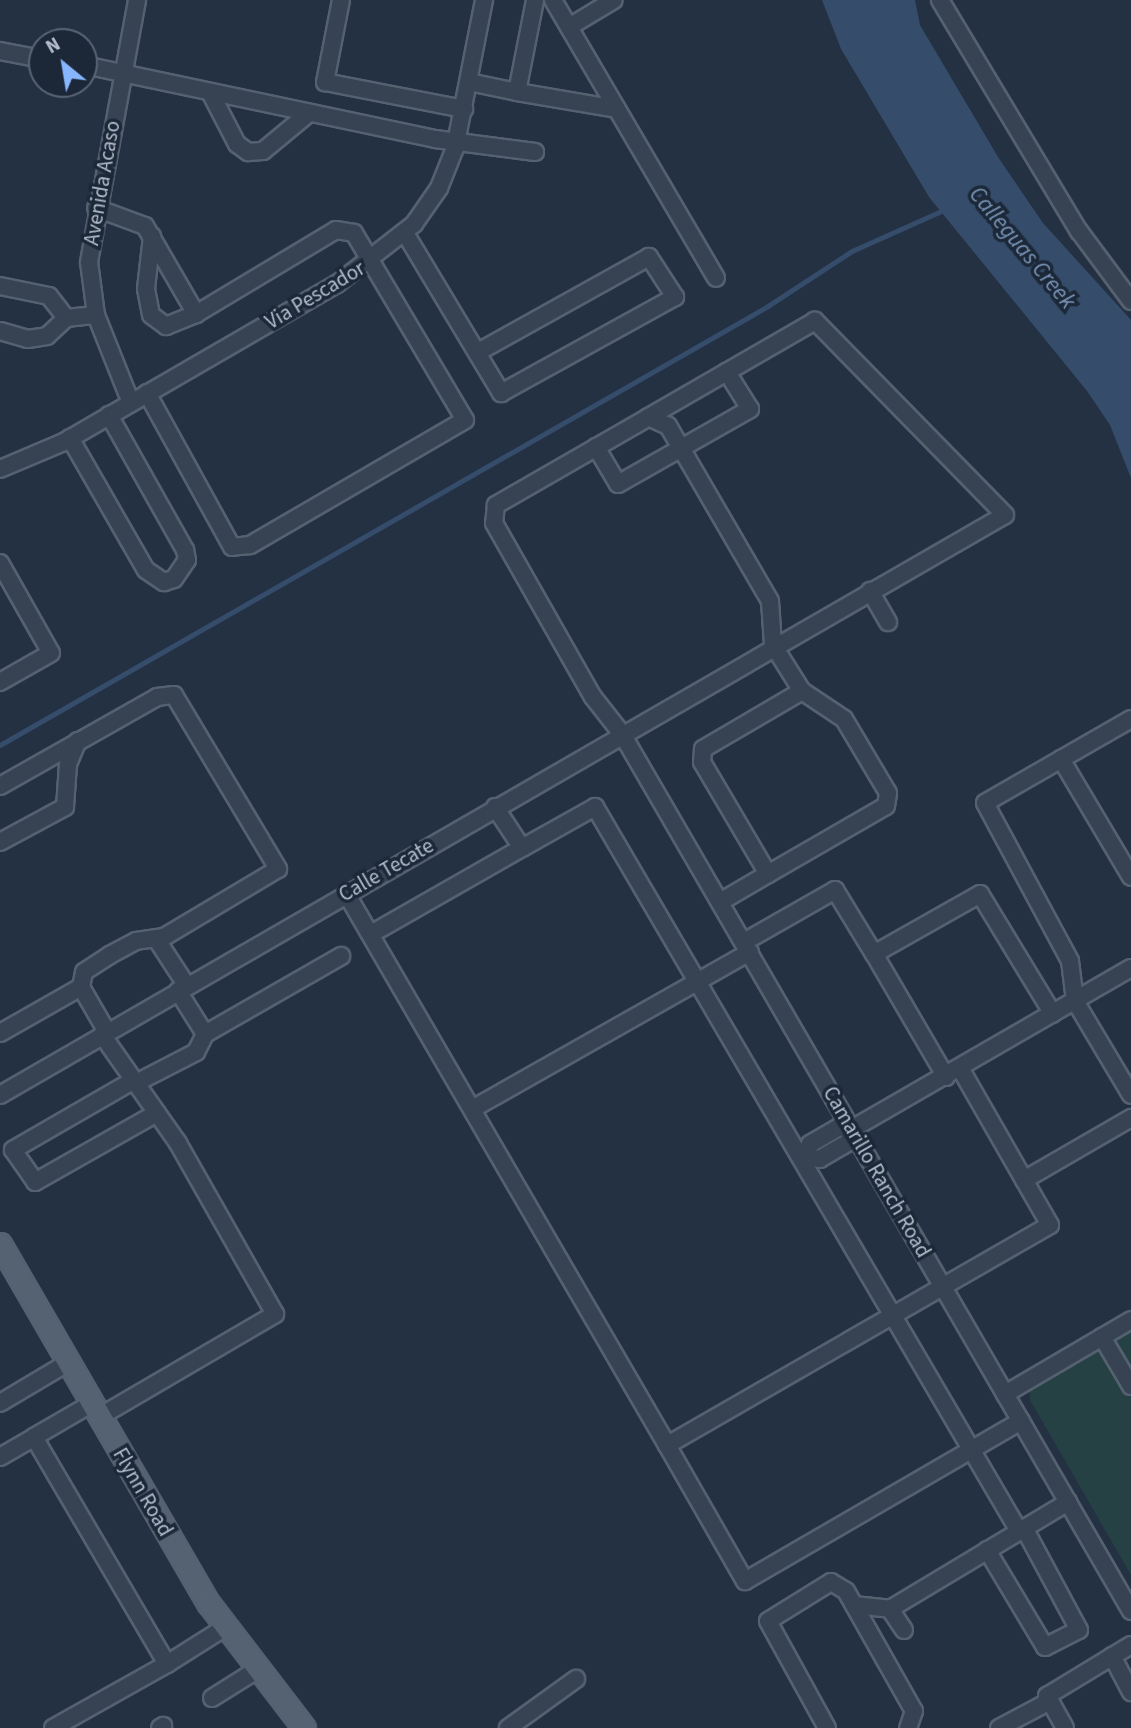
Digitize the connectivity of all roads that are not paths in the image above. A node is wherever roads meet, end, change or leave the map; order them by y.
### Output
1 (137, 0) edge
2 (341, 0) edge
3 (484, 0) edge
4 (535, 0) edge
5 (553, 0) edge
6 (614, 0) edge
7 (940, 0) edge
8 (569, 27) junction
9 (0, 51) edge
10 (28, 56) edge
11 (98, 66) edge
12 (123, 68) junction
13 (469, 82) junction
14 (210, 92) junction
15 (517, 92) junction
16 (464, 109) junction
17 (617, 109) junction
18 (310, 113) junction
19 (457, 139) junction
20 (535, 152) dead end
21 (96, 208) junction
22 (405, 233) junction
23 (152, 236) junction
24 (373, 261) junction
25 (716, 278) dead end
26 (0, 286) edge
27 (1131, 301) edge
28 (196, 314) junction
29 (96, 315) junction
30 (66, 318) junction
31 (0, 331) edge
32 (478, 352) junction
33 (727, 372) junction
34 (147, 393) junction
35 (131, 403) junction
36 (109, 415) junction
37 (649, 417) junction
38 (70, 438) junction
39 (596, 447) junction
40 (681, 448) junction
41 (0, 469) edge
42 (0, 563) edge
43 (870, 592) junction
44 (888, 622) dead end
45 (773, 645) junction
46 (0, 682) edge
47 (802, 691) junction
48 (1131, 719) edge
49 (622, 734) junction
50 (78, 741) junction
51 (1061, 759) junction
52 (0, 786) edge
53 (495, 807) junction
54 (0, 842) edge
55 (522, 848) junction
56 (768, 874) junction
57 (1131, 877) edge
58 (346, 893) junction
59 (720, 902) junction
60 (371, 934) junction
61 (157, 940) junction
62 (747, 947) junction
63 (874, 954) junction
64 (341, 956) dead end
65 (1131, 968) edge
66 (700, 981) junction
67 (80, 986) junction
68 (182, 988) junction
69 (1075, 1001) junction
70 (1053, 1014) junction
71 (0, 1033) edge
72 (105, 1034) junction
73 (205, 1034) junction
74 (953, 1072) junction
75 (135, 1081) junction
76 (0, 1095) edge
77 (1131, 1095) edge
78 (474, 1108) junction
79 (157, 1113) junction
80 (1131, 1118) edge
81 (852, 1129) junction
82 (804, 1157) junction
83 (1024, 1180) junction
84 (0, 1244) edge
85 (944, 1288) junction
86 (895, 1315) junction
87 (1131, 1320) edge
88 (1102, 1337) junction
89 (67, 1363) junction
90 (1131, 1386) edge
91 (1005, 1394) junction
92 (0, 1403) edge
93 (95, 1411) junction
94 (1021, 1421) junction
95 (34, 1437) junction
96 (667, 1445) junction
97 (973, 1449) junction
98 (0, 1457) edge
99 (1068, 1502) junction
100 (1021, 1530) junction
101 (987, 1550) junction
102 (854, 1605) junction
103 (890, 1609) junction
104 (1131, 1611) edge
105 (224, 1628) junction
106 (904, 1630) dead end
107 (1131, 1645) edge
108 (1112, 1656) junction
109 (167, 1664) junction
110 (255, 1671) junction
111 (576, 1679) dead end
112 (1131, 1692) edge
113 (212, 1698) dead end
114 (1050, 1701) junction
115 (53, 1728) edge
116 (304, 1728) edge
117 (508, 1728) edge
118 (827, 1728) edge
119 (908, 1728) edge
120 (999, 1728) edge
121 (1065, 1728) edge

1 - 12 street, Avenida Acaso
2 - 16 street
3 - 13 street, Via Pescador
4 - 15 street
5 - 8 street
6 - 8 street
7 - 27 street
8 - 17 street
9 - 10 street
11 - 12 street
12 - 14 street
12 - 21 street, Avenida Acaso
13 - 15 street
13 - 16 street, Via Pescador
14 - 18 street
14 - 18 street
15 - 17 street
16 - 19 street, Via Pescador
17 - 25 street
18 - 19 street
19 - 20 street
19 - 22 street, Via Pescador
21 - 23 street
21 - 29 street, Avenida Acaso
22 - 24 street, Via Pescador
22 - 32 street
23 - 28 street
23 - 28 street
24 - 28 street
24 - 34 street, Via Pescador
24 - 34 street
26 - 30 street
29 - 30 street
29 - 35 street, Avenida Acaso
30 - 31 street
32 - 32 street
33 - 37 street
33 - 40 street
33 - 43 street, Calle Tecate
34 - 35 street, Via Pescador
35 - 36 street, Via Pescador
36 - 38 street, Via Pescador
36 - 38 street
37 - 39 street
37 - 40 street
38 - 41 street, Via Pescador
39 - 40 street
39 - 49 street, Camarillo Ranch Road
40 - 45 street
42 - 46 street
43 - 44 street
43 - 45 street, Calle Tecate
45 - 47 street
45 - 49 street, Calle Tecate
47 - 56 street
47 - 56 street
48 - 51 street
49 - 53 street, Calle Tecate
49 - 59 street, Camarillo Ranch Road
50 - 52 street
50 - 54 street
50 - 61 street
51 - 57 street
51 - 69 street
53 - 55 street
53 - 58 street, Calle Tecate
55 - 60 street
55 - 66 street
56 - 59 street
58 - 60 street
58 - 68 street, Calle Tecate
59 - 62 street, Camarillo Ranch Road
60 - 78 street
61 - 67 street
61 - 68 street
62 - 63 street
62 - 66 street
62 - 81 street, Camarillo Ranch Road
63 - 70 street
63 - 74 street
64 - 73 street
65 - 69 street
66 - 78 street
66 - 82 street
67 - 71 street
67 - 72 street
68 - 72 street, Calle Tecate
68 - 73 street
69 - 70 street
69 - 77 street
70 - 74 street
72 - 75 street
72 - 76 street, Calle Tecate
73 - 75 street
74 - 81 street
74 - 83 street
75 - 79 street
75 - 79 street
78 - 96 street
79 - 93 street
80 - 83 street
81 - 82 street
81 - 85 street, Camarillo Ranch Road
82 - 86 street
83 - 85 street
84 - 89 main road, Flynn Road
85 - 86 street
85 - 91 street, Camarillo Ranch Road
86 - 96 street
86 - 97 street
87 - 88 street
88 - 90 street
88 - 91 street
89 - 92 street
89 - 93 main road, Flynn Road
91 - 94 street, Camarillo Ranch Road
93 - 95 street
93 - 105 main road, Flynn Road
94 - 97 street
94 - 99 street, Camarillo Ranch Road
95 - 98 street
95 - 109 street
96 - 97 street
97 - 100 street
99 - 100 street
99 - 104 street, Camarillo Ranch Road
100 - 101 street
100 - 101 street
101 - 103 street
102 - 103 street
102 - 118 street
102 - 119 street
103 - 106 street
105 - 109 street
105 - 110 main road, Flynn Road
107 - 108 street
108 - 112 street
108 - 114 street
109 - 115 street
110 - 113 street
110 - 116 main road, Flynn Road
111 - 117 street
114 - 120 street
114 - 121 street

